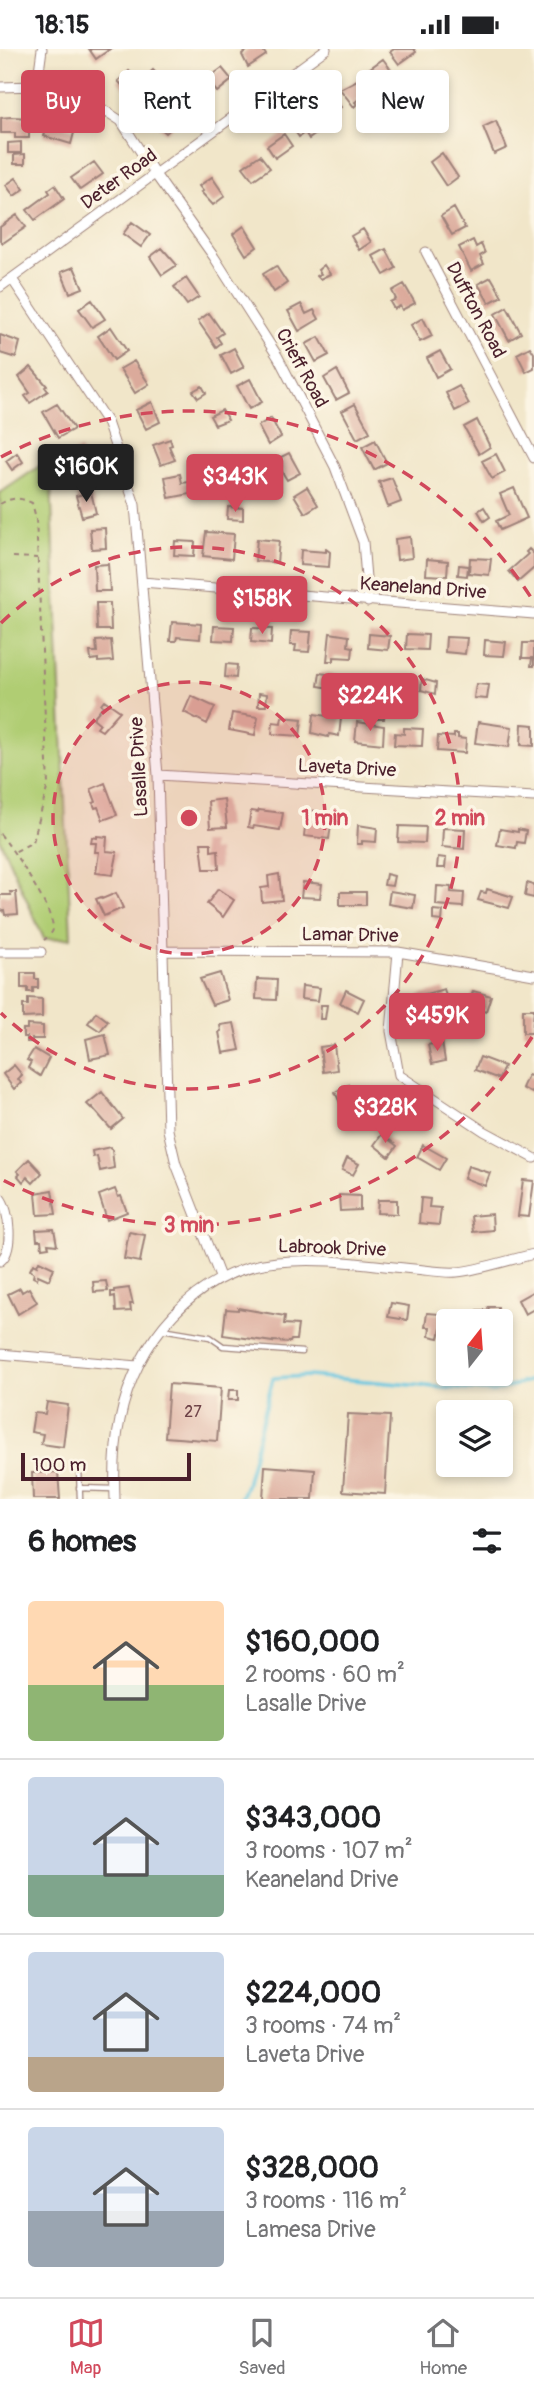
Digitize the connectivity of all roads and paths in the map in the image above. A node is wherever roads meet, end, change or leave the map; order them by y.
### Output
1 (42, 49) edge
2 (326, 49) edge
3 (39, 70) edge
4 (21, 86) edge
5 (0, 87) edge
6 (105, 111) edge
7 (155, 174) junction
8 (426, 252) dead end
9 (12, 279) junction
10 (0, 288) edge
11 (534, 458) edge
12 (0, 504) edge
13 (13, 557) dead end
14 (38, 558) junction
15 (142, 583) junction
16 (368, 602) junction
17 (534, 614) edge
18 (158, 775) junction
19 (534, 797) edge
20 (0, 834) edge
21 (14, 852) junction
22 (163, 951) junction
23 (0, 952) edge
24 (41, 952) joint
25 (398, 952) junction
26 (534, 975) edge
27 (534, 1158) edge
28 (0, 1198) edge
29 (534, 1254) edge
30 (0, 1261) edge
31 (220, 1277) junction
32 (161, 1329) junction
33 (302, 1352) dead end
34 (0, 1354) edge
35 (138, 1366) junction
36 (79, 1467) dead end
37 (79, 1488) junction
38 (115, 1494) edge
39 (79, 1499) edge

1 - 3 street
2 - 7 street, Deter Road
4 - 5 street, Crieff Road
6 - 7 street, Crieff Road
7 - 9 street, Deter Road
7 - 16 street, Crieff Road
8 - 11 street, Duffton Road
9 - 10 street, Deter Road
9 - 15 street, Lasalle Drive
12 - 14 path
13 - 14 path
14 - 21 path
15 - 16 street, Keaneland Drive
15 - 18 street, Lasalle Drive
16 - 17 street, Keaneland Drive
18 - 19 street, Laveta Drive
18 - 22 street, Lasalle Drive
20 - 21 path
21 - 24 path
22 - 25 street, Lamar Drive
22 - 31 street, Lasalle Drive
23 - 24 street
25 - 26 street, Lamar Drive
25 - 27 street
28 - 30 street
29 - 31 street, Labrook Drive
31 - 32 street, Labrook Drive
32 - 33 lane
32 - 35 street, Labrook Drive
34 - 35 street
35 - 38 street, Labrook Drive
36 - 37 lane
37 - 38 lane
37 - 39 lane

